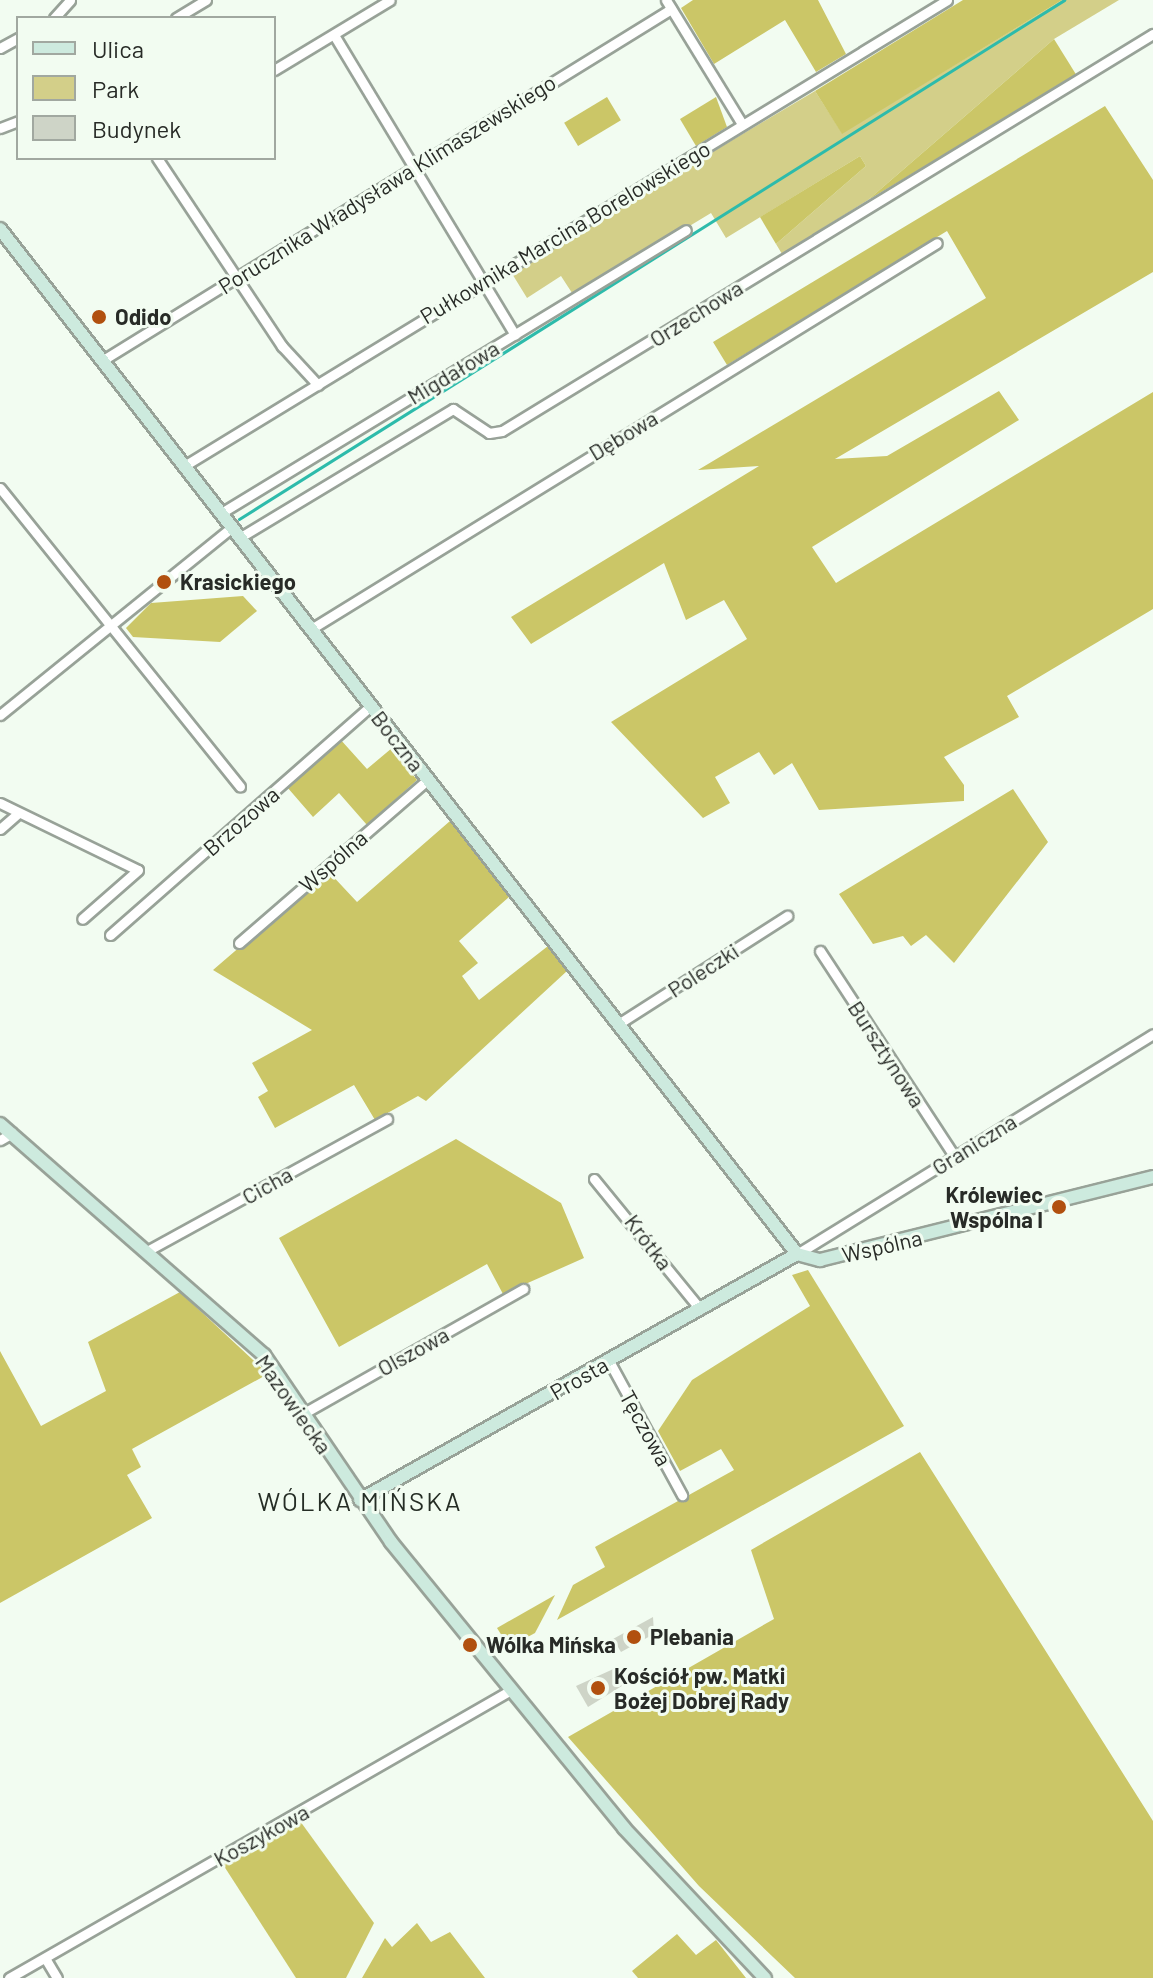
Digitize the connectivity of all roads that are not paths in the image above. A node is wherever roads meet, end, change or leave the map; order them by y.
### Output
1 (70, 0) edge
2 (206, 0) edge
3 (390, 0) edge
4 (947, 0) edge
5 (668, 4) edge
6 (56, 16) edge
7 (179, 16) edge
8 (1153, 34) edge
9 (334, 35) junction
10 (276, 69) edge
11 (742, 124) junction
12 (158, 160) edge
13 (413, 168) junction
14 (0, 229) edge
15 (686, 230) dead end
16 (937, 243) dead end
17 (236, 277) junction
18 (484, 282) junction
19 (515, 335) junction
20 (103, 360) junction
21 (318, 385) junction
22 (184, 466) junction
23 (0, 488) edge
24 (221, 513) junction
25 (235, 533) junction
26 (114, 624) junction
27 (311, 629) junction
28 (371, 706) junction
29 (0, 715) edge
30 (428, 779) junction
31 (240, 786) dead end
32 (0, 803) edge
33 (17, 814) junction
34 (0, 829) edge
35 (787, 916) dead end
36 (82, 919) dead end
37 (110, 935) dead end
38 (239, 943) dead end
39 (820, 951) dead end
40 (618, 1024) junction
41 (1153, 1034) edge
42 (387, 1119) dead end
43 (0, 1124) edge
44 (6, 1136) edge
45 (954, 1156) junction
46 (1153, 1177) edge
47 (594, 1179) dead end
48 (147, 1251) junction
49 (797, 1254) junction
50 (523, 1289) dead end
51 (700, 1309) junction
52 (609, 1361) junction
53 (304, 1413) junction
54 (682, 1495) dead end
55 (360, 1500) junction
56 (511, 1690) junction
57 (45, 1958) junction
58 (9, 1978) edge
59 (57, 1978) edge
60 (765, 1978) edge

1 - 6 street
2 - 7 street
3 - 9 street
4 - 11 street, Pułkownika Marcina Borelowskiego
5 - 11 street
5 - 13 street, Porucznika Władysława Klimaszewskiego
8 - 25 street, Orzechowa
9 - 10 street
9 - 13 street
11 - 18 street, Pułkownika Marcina Borelowskiego
12 - 17 street
13 - 17 street, Porucznika Władysława Klimaszewskiego
13 - 18 street
14 - 20 street, Boczna
15 - 19 street, Migdałowa
16 - 27 street, Dębowa
17 - 20 street, Porucznika Władysława Klimaszewskiego
17 - 21 street
18 - 19 street
18 - 21 street, Pułkownika Marcina Borelowskiego
19 - 24 street, Migdałowa
20 - 22 street, Boczna
21 - 22 street, Pułkownika Marcina Borelowskiego
22 - 24 street, Boczna
23 - 26 street
24 - 25 street, Boczna
25 - 26 street
25 - 27 street, Boczna
26 - 29 street
26 - 31 street
27 - 28 street, Boczna
28 - 30 street, Boczna
28 - 37 street, Brzozowa
30 - 38 street, Wspólna
30 - 40 street, Boczna
32 - 33 street
33 - 34 street
33 - 36 street
35 - 40 street, Poleczki
39 - 45 street, Bursztynowa
40 - 49 street, Boczna
41 - 45 street, Graniczna
42 - 48 street, Cicha
43 - 44 street, Mazowiecka
44 - 48 street, Mazowiecka
45 - 49 street, Graniczna
46 - 49 street, Wspólna
47 - 51 street, Krótka
48 - 53 street, Mazowiecka
49 - 51 street, Prosta
50 - 53 street, Olszowa
51 - 52 street, Prosta
52 - 54 street, Tęczowa
52 - 55 street, Prosta
53 - 55 street, Mazowiecka
55 - 56 street, Mazowiecka
56 - 57 street, Koszykowa
56 - 60 street, Mazowiecka
57 - 58 street, Koszykowa
57 - 59 street

